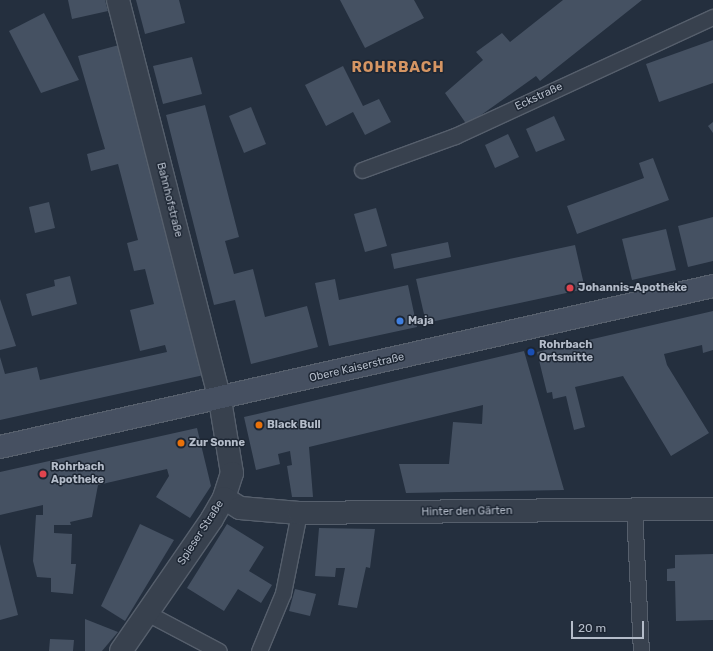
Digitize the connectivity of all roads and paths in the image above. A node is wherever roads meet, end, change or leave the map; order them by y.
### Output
1 (118, 0) edge
2 (713, 17) edge
3 (362, 170) dead end
4 (713, 286) edge
5 (220, 400) junction
6 (0, 448) edge
7 (224, 498) junction
8 (634, 509) junction
9 (713, 509) edge
10 (299, 513) junction
11 (147, 613) junction
12 (121, 651) edge
13 (219, 651) edge
14 (259, 651) edge
15 (641, 651) edge

1 - 5 street, Bahnhofstraße
2 - 3 lane, Eckstraße
4 - 5 main road, Obere Kaiserstraße
5 - 6 main road, Obere Kaiserstraße
5 - 7 street, Spieser Straße
7 - 10 street, Hinter den Gärten
7 - 11 street, Spieser Straße
8 - 9 street, Hinter den Gärten
8 - 10 street, Hinter den Gärten
8 - 15 lane
10 - 14 lane
11 - 12 street, Spieser Straße
11 - 13 lane

